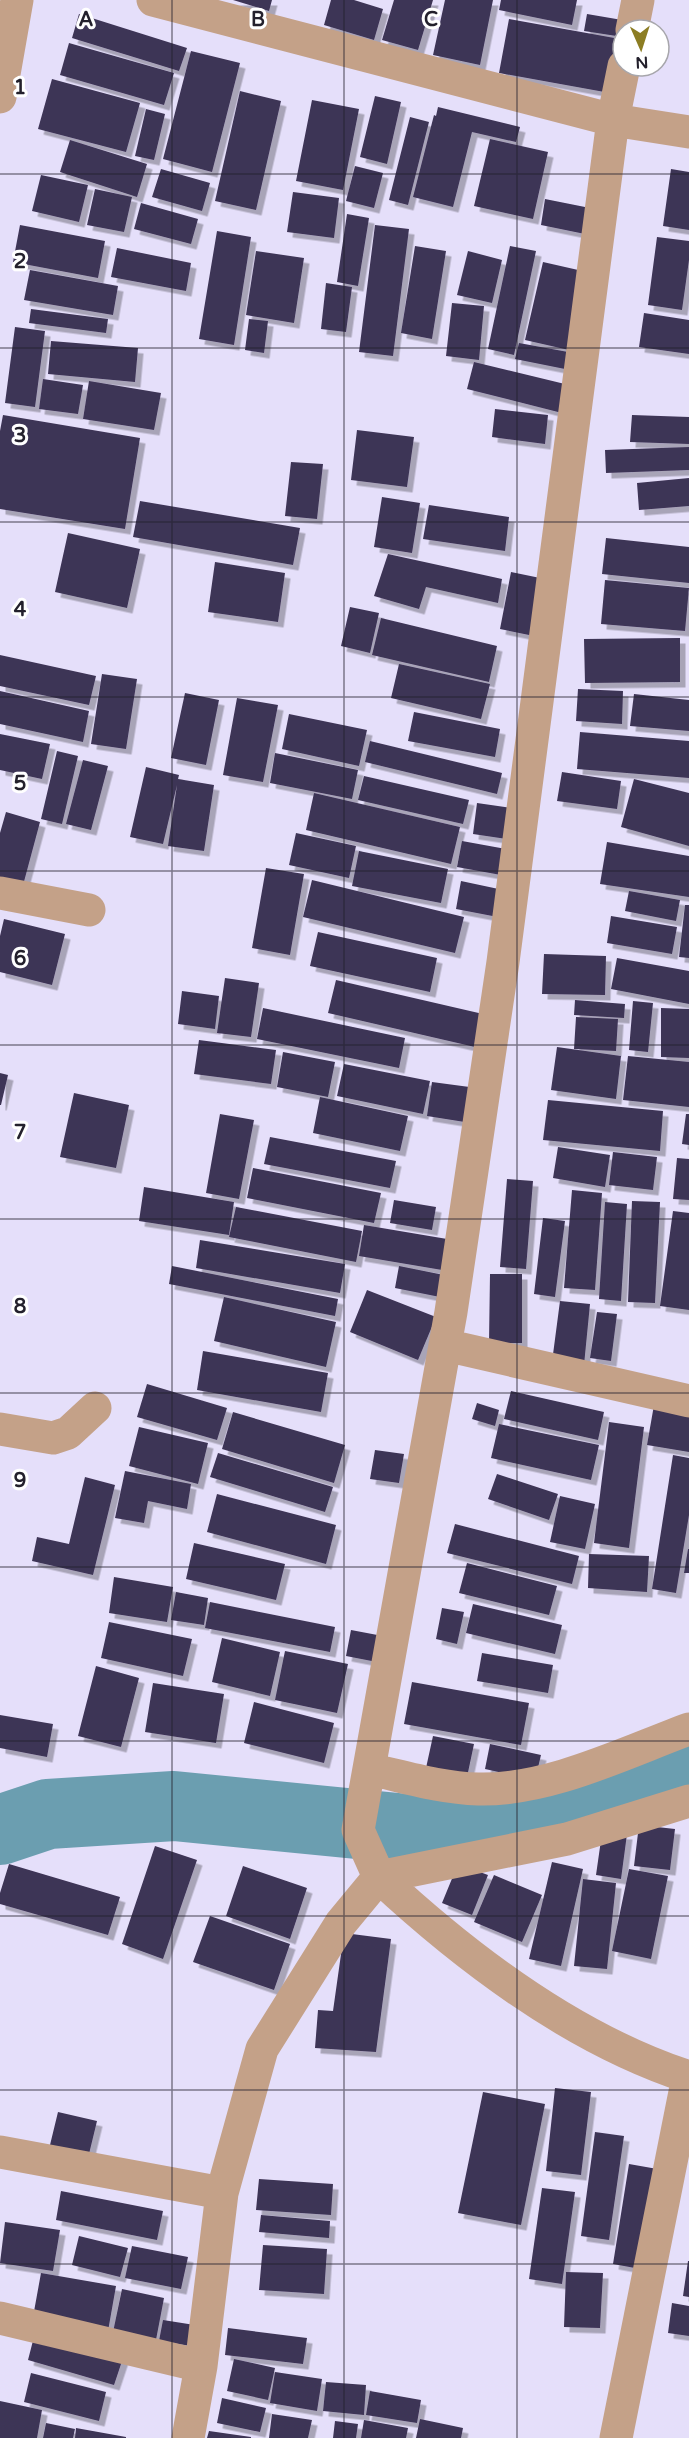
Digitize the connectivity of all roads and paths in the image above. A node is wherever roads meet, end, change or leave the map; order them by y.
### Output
1 (17, 0) edge
2 (153, 0) edge
3 (638, 0) edge
4 (634, 18) edge
5 (622, 78) edge
6 (0, 97) edge
7 (614, 120) junction
8 (689, 132) edge
9 (0, 892) edge
10 (89, 910) dead end
11 (445, 1345) junction
12 (689, 1401) edge
13 (95, 1408) dead end
14 (0, 1429) edge
15 (689, 1729) edge
16 (369, 1773) junction
17 (689, 1801) edge
18 (379, 1876) junction
19 (688, 2077) edge
20 (0, 2152) edge
21 (222, 2193) junction
22 (0, 2318) edge
23 (201, 2366) junction
24 (188, 2438) edge
25 (616, 2438) edge

1 - 6 street
2 - 7 street
3 - 4 street
5 - 7 street
7 - 8 street
7 - 11 street
9 - 10 street
11 - 12 street
11 - 16 street
13 - 14 street
15 - 16 street
16 - 18 street
17 - 18 street
18 - 19 street
18 - 21 street
19 - 25 street
20 - 21 street
21 - 23 street
22 - 23 street
23 - 24 street

